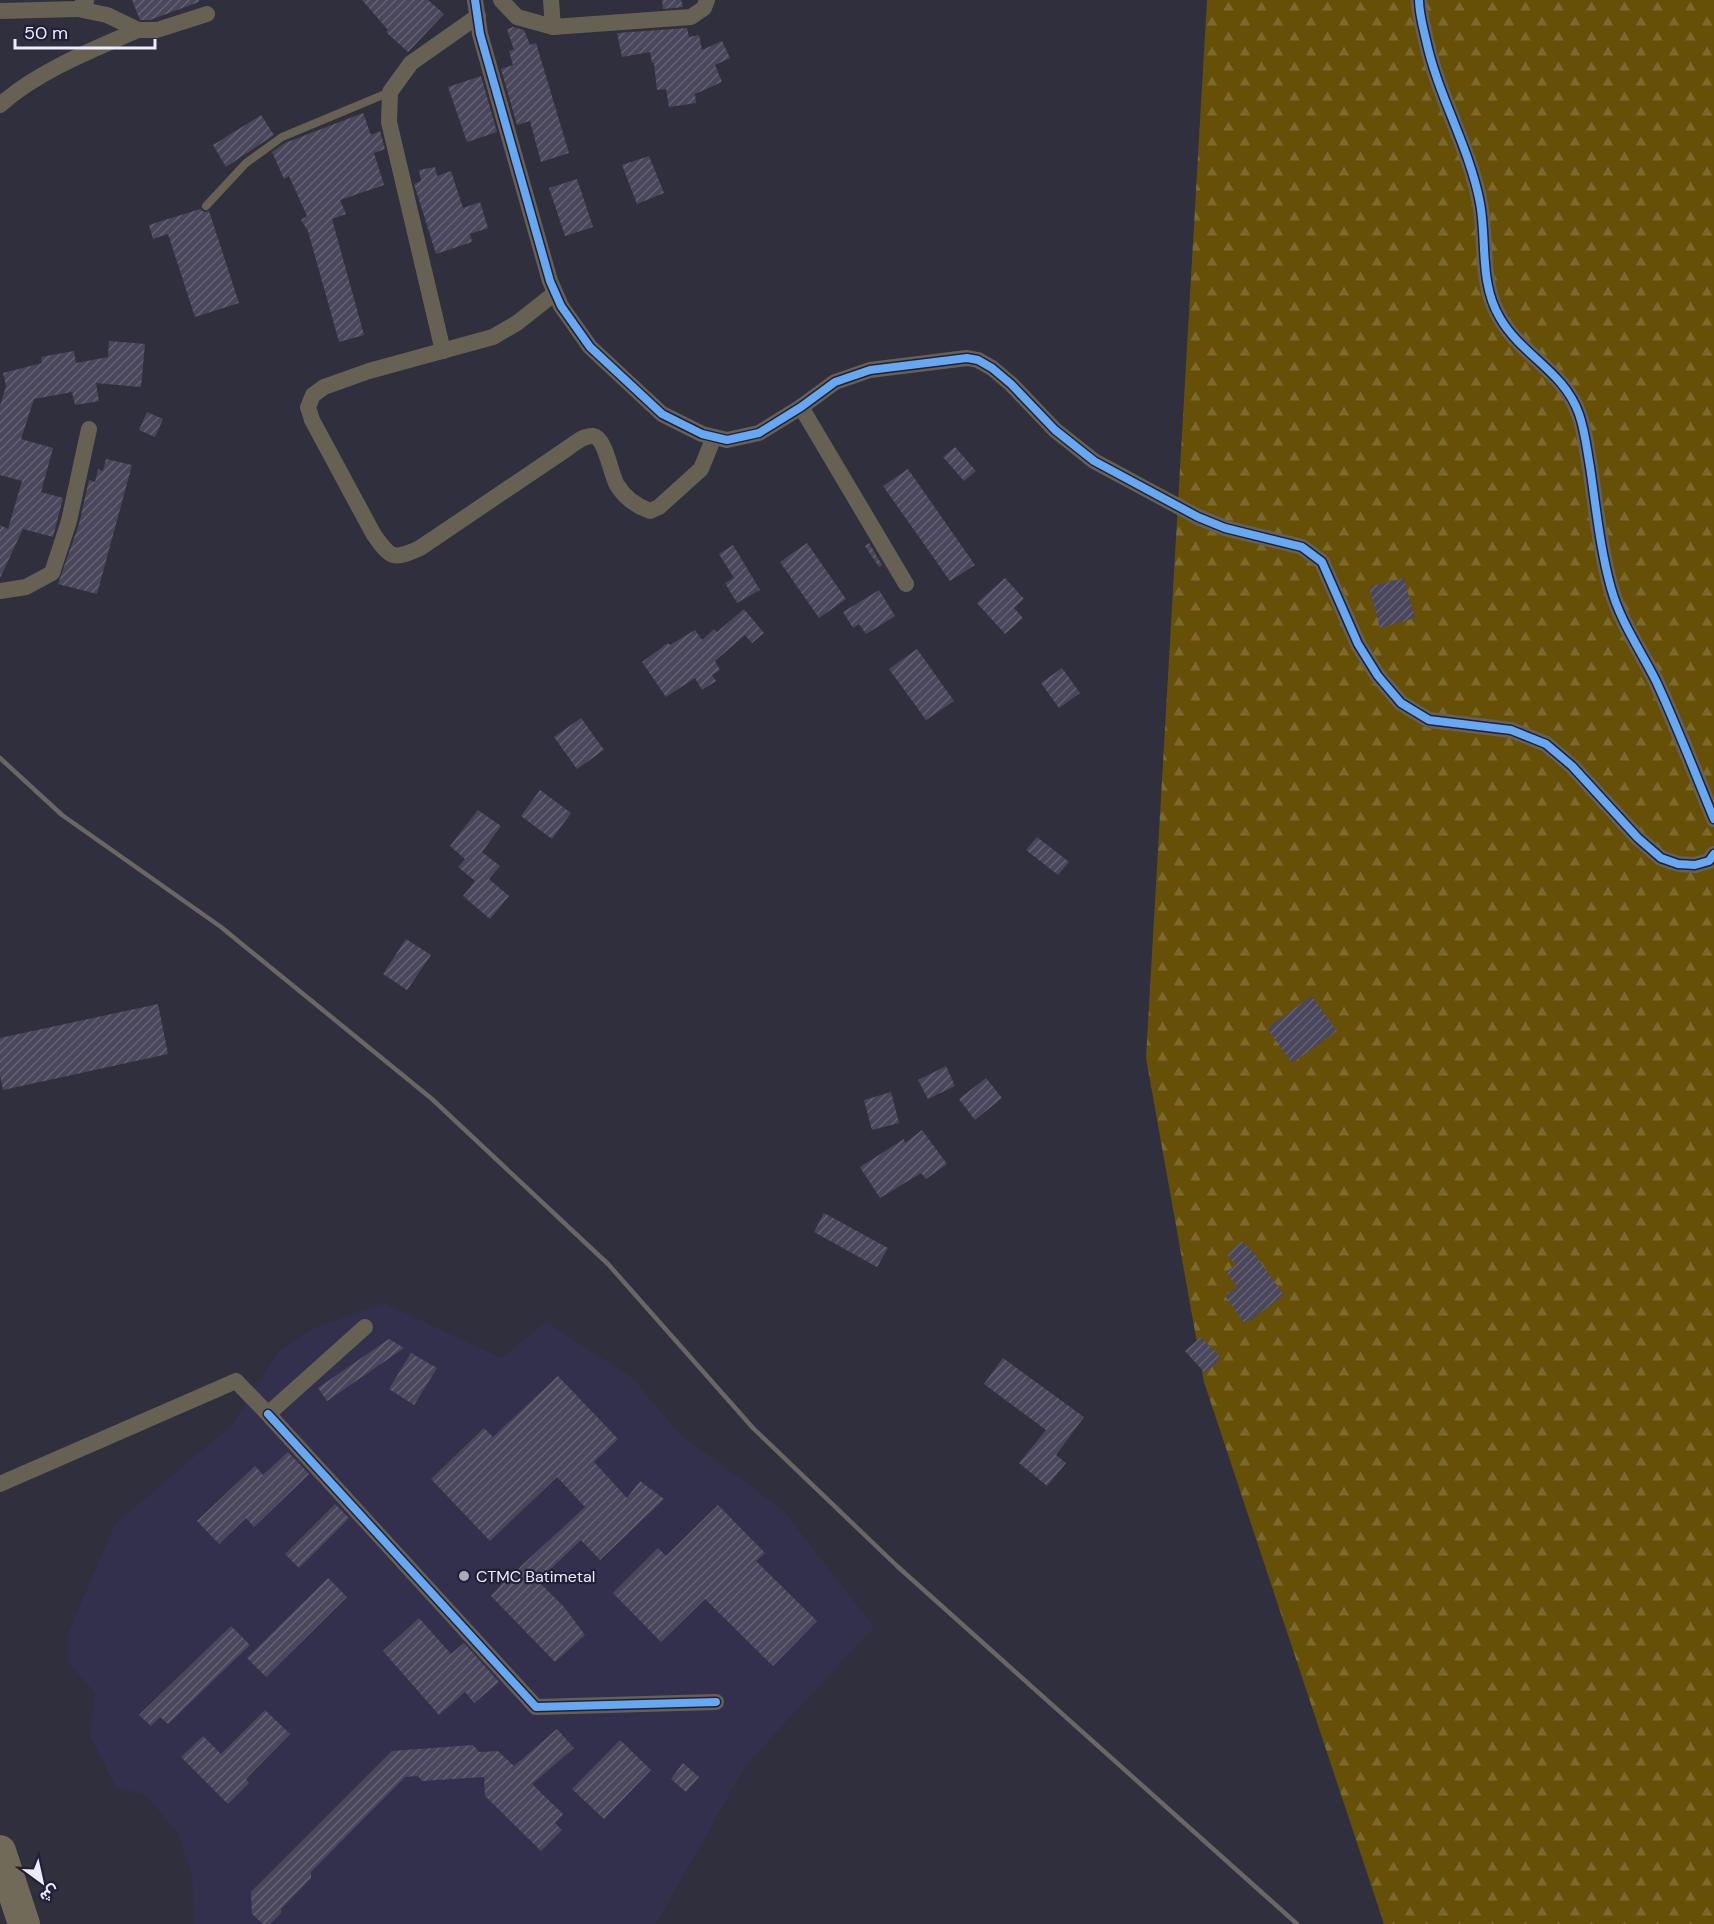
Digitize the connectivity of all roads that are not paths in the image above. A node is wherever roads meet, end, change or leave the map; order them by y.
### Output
1 (501, 0) edge
2 (551, 0) edge
3 (707, 0) edge
4 (1419, 0) edge
5 (82, 4) edge
6 (477, 8) edge
7 (0, 11) edge
8 (207, 14) dead end
9 (553, 27) junction
10 (138, 30) junction
11 (390, 92) junction
12 (0, 105) edge
13 (206, 206) dead end
14 (555, 293) junction
15 (443, 351) junction
16 (801, 407) junction
17 (89, 429) dead end
18 (714, 437) junction
19 (906, 584) dead end
20 (0, 591) edge
21 (1714, 819) edge
22 (1714, 854) edge
23 (365, 1327) dead end
24 (268, 1413) junction
25 (0, 1484) edge
26 (716, 1702) dead end
27 (0, 1851) edge
28 (24, 1924) edge

1 - 9 street
2 - 9 street
3 - 9 street
4 - 21 street
5 - 7 street
5 - 10 street
6 - 11 street
6 - 14 street
8 - 10 street
10 - 12 street
11 - 13 lane
11 - 15 street
14 - 15 street
14 - 18 street
15 - 18 street
16 - 18 street
16 - 19 street
16 - 22 street
17 - 20 street
23 - 24 street
24 - 25 street
24 - 26 street
27 - 28 highway

